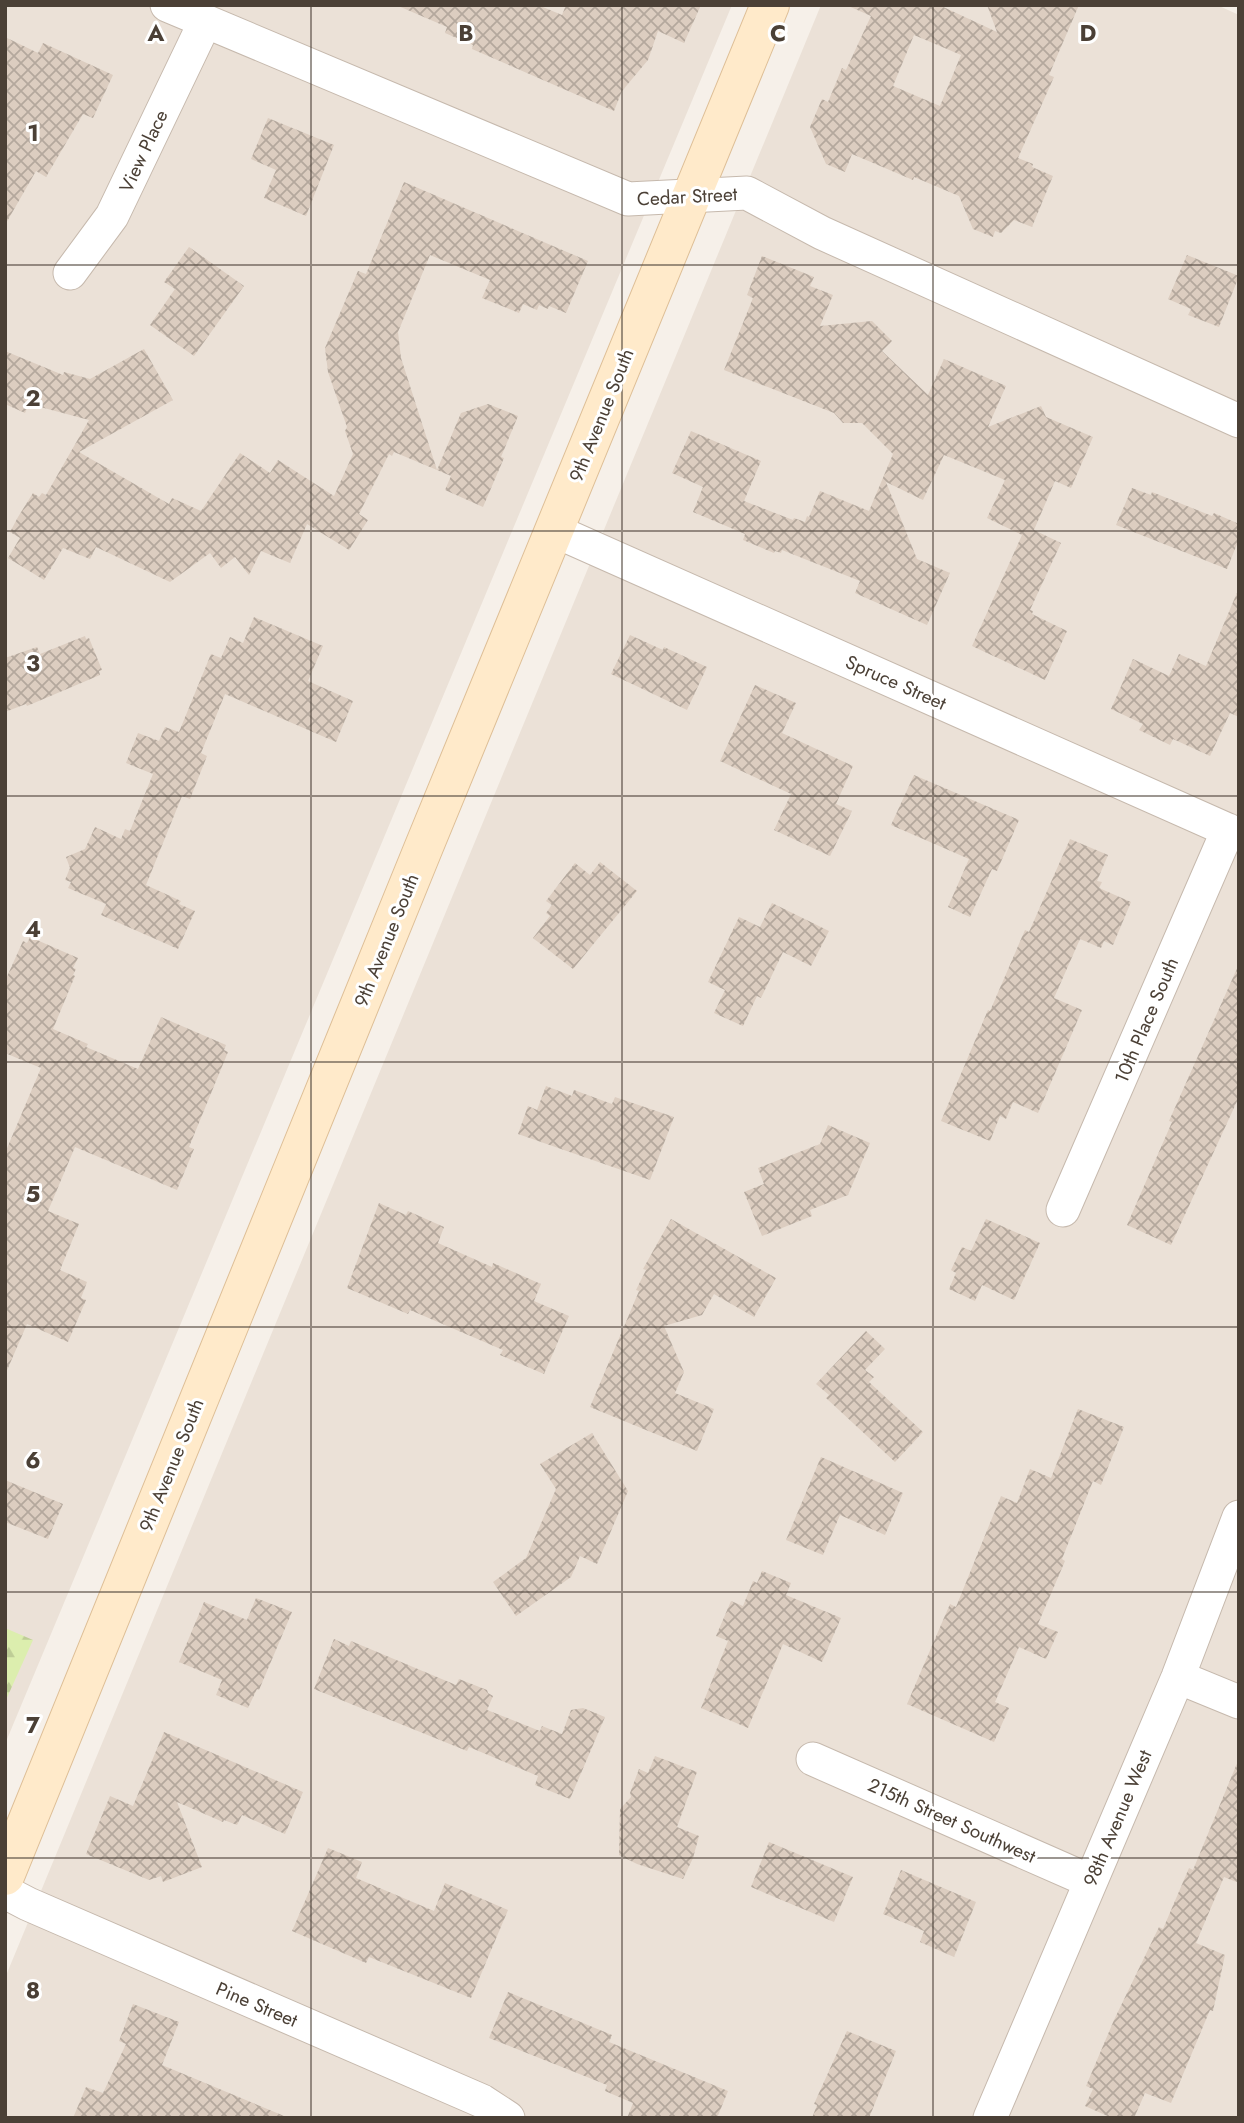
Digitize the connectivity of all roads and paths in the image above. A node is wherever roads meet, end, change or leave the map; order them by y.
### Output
1 (167, 5) edge
2 (770, 5) edge
3 (205, 22) junction
4 (690, 197) junction
5 (71, 273) dead end
6 (1239, 421) edge
7 (554, 530) junction
8 (1233, 832) edge
9 (1063, 1210) dead end
10 (1239, 1517) edge
11 (1178, 1676) junction
12 (1239, 1702) edge
13 (813, 1759) dead end
14 (5, 1876) edge
15 (1090, 1881) junction
16 (5, 1892) edge
17 (508, 2118) edge
18 (990, 2118) edge

1 - 3 street, Cedar Street
2 - 4 main road, 9th Avenue South
3 - 4 street, Cedar Street
3 - 5 street, View Place
4 - 6 street, Cedar Street
4 - 7 main road, 9th Avenue South
7 - 8 street, Spruce Street
7 - 14 main road, 9th Avenue South
8 - 9 street, 10th Place South
10 - 11 street, 98th Avenue West
11 - 12 street
11 - 15 street, 98th Avenue West
13 - 15 street, 215th Street Southwest
15 - 18 street, 98th Avenue West
16 - 17 street, Pine Street

